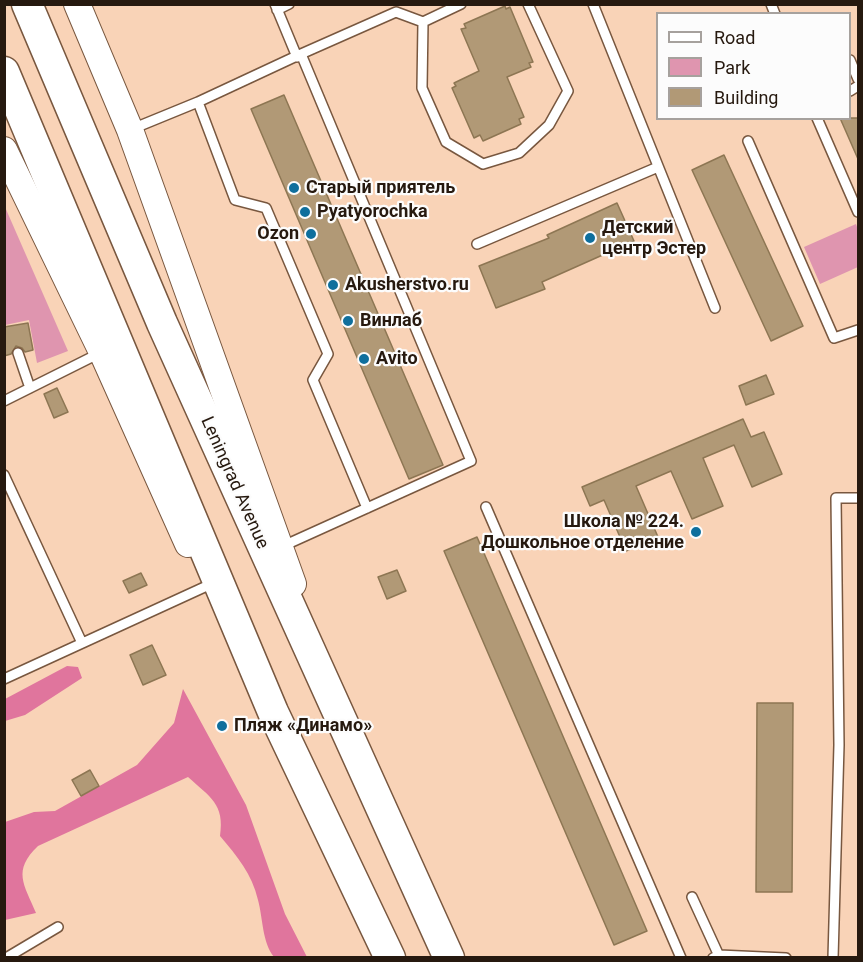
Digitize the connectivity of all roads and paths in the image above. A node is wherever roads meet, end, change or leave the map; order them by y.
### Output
1 (27, 4) edge
2 (77, 4) edge
3 (289, 4) edge
4 (461, 4) edge
5 (528, 4) edge
6 (593, 4) edge
7 (276, 7) edge
8 (423, 22) junction
9 (299, 56) junction
10 (851, 64) edge
11 (4, 72) edge
12 (858, 79) edge
13 (198, 102) junction
14 (818, 120) edge
15 (130, 130) junction
16 (748, 141) dead end
17 (4, 150) edge
18 (658, 167) junction
19 (858, 212) edge
20 (477, 243) dead end
21 (715, 308) dead end
22 (858, 330) edge
23 (102, 352) junction
24 (18, 353) dead end
25 (30, 388) junction
26 (4, 401) edge
27 (4, 475) edge
28 (858, 498) edge
29 (486, 507) dead end
30 (367, 508) junction
31 (280, 547) junction
32 (209, 585) junction
33 (82, 643) junction
34 (4, 679) edge
35 (329, 696) junction
36 (273, 712) junction
37 (692, 897) dead end
38 (57, 927) dead end
39 (717, 956) edge
40 (6, 957) edge
41 (390, 957) edge
42 (449, 957) edge
43 (681, 957) edge
44 (786, 957) edge
45 (833, 957) edge

1 - 35 main road, Leningrad Avenue
2 - 15 main road
3 - 7 lane
4 - 8 lane
5 - 8 lane
6 - 18 lane
7 - 9 lane
8 - 9 lane
9 - 13 lane
9 - 30 lane
10 - 12 lane
11 - 36 main road
13 - 15 lane
13 - 30 lane
14 - 19 lane
15 - 31 main road
16 - 22 lane
17 - 23 main road
18 - 20 lane
18 - 21 lane
23 - 25 lane
23 - 32 main road
24 - 25 lane
25 - 26 lane
27 - 33 lane
28 - 45 lane
29 - 43 lane
30 - 31 lane
31 - 35 main road
32 - 33 lane
32 - 36 main road
33 - 34 lane
35 - 42 main road, Leningrad Avenue
36 - 41 main road
37 - 39 lane
38 - 40 lane
39 - 44 lane

